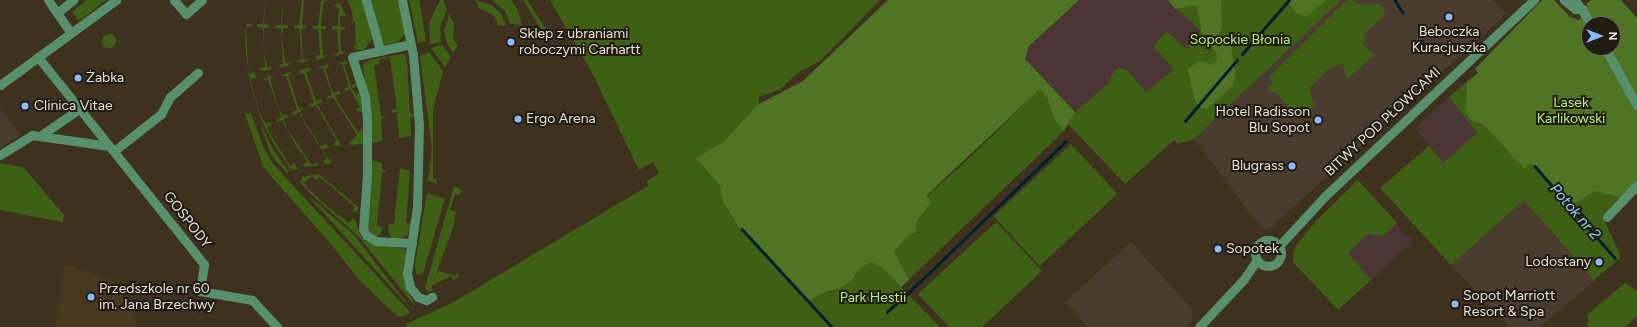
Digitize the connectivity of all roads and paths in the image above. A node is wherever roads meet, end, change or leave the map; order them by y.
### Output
1 (48, 0) edge
2 (73, 0) edge
3 (116, 0) edge
4 (174, 0) edge
5 (202, 0) edge
6 (366, 0) edge
7 (402, 0) edge
8 (1534, 0) edge
9 (1564, 0) edge
10 (1575, 0) edge
11 (1528, 3) edge
12 (1583, 9) junction
13 (57, 13) junction
14 (1587, 16) edge
15 (71, 33) junction
16 (411, 44) junction
17 (380, 50) junction
18 (1609, 56) edge
19 (38, 57) junction
20 (198, 73) dead end
21 (0, 85) edge
22 (1637, 106) edge
23 (79, 109) junction
24 (43, 134) junction
25 (111, 148) junction
26 (0, 155) edge
27 (1637, 185) edge
28 (1607, 217) dead end
29 (412, 243) junction
30 (1277, 244) junction
31 (1260, 263) junction
32 (432, 297) dead end
33 (277, 327) edge
34 (1199, 327) edge

1 - 13 street
2 - 13 street
3 - 15 street
4 - 5 street
6 - 17 street
7 - 16 street
8 - 11 street, BITWY POD PŁOWCAMI
9 - 12 street
10 - 12 street
11 - 30 street, BITWY POD PŁOWCAMI
12 - 14 street
13 - 15 street
15 - 19 street
16 - 17 street
16 - 29 street
17 - 29 street
18 - 22 street
19 - 21 street
19 - 23 street, GOSPODY
20 - 25 street
23 - 24 street
23 - 25 street, GOSPODY
24 - 25 street
24 - 26 street
25 - 33 street, GOSPODY
27 - 28 street
29 - 32 street
30 - 31 street
30 - 31 street, BITWY POD PŁOWCAMI
31 - 34 street, BITWY POD PŁOWCAMI

